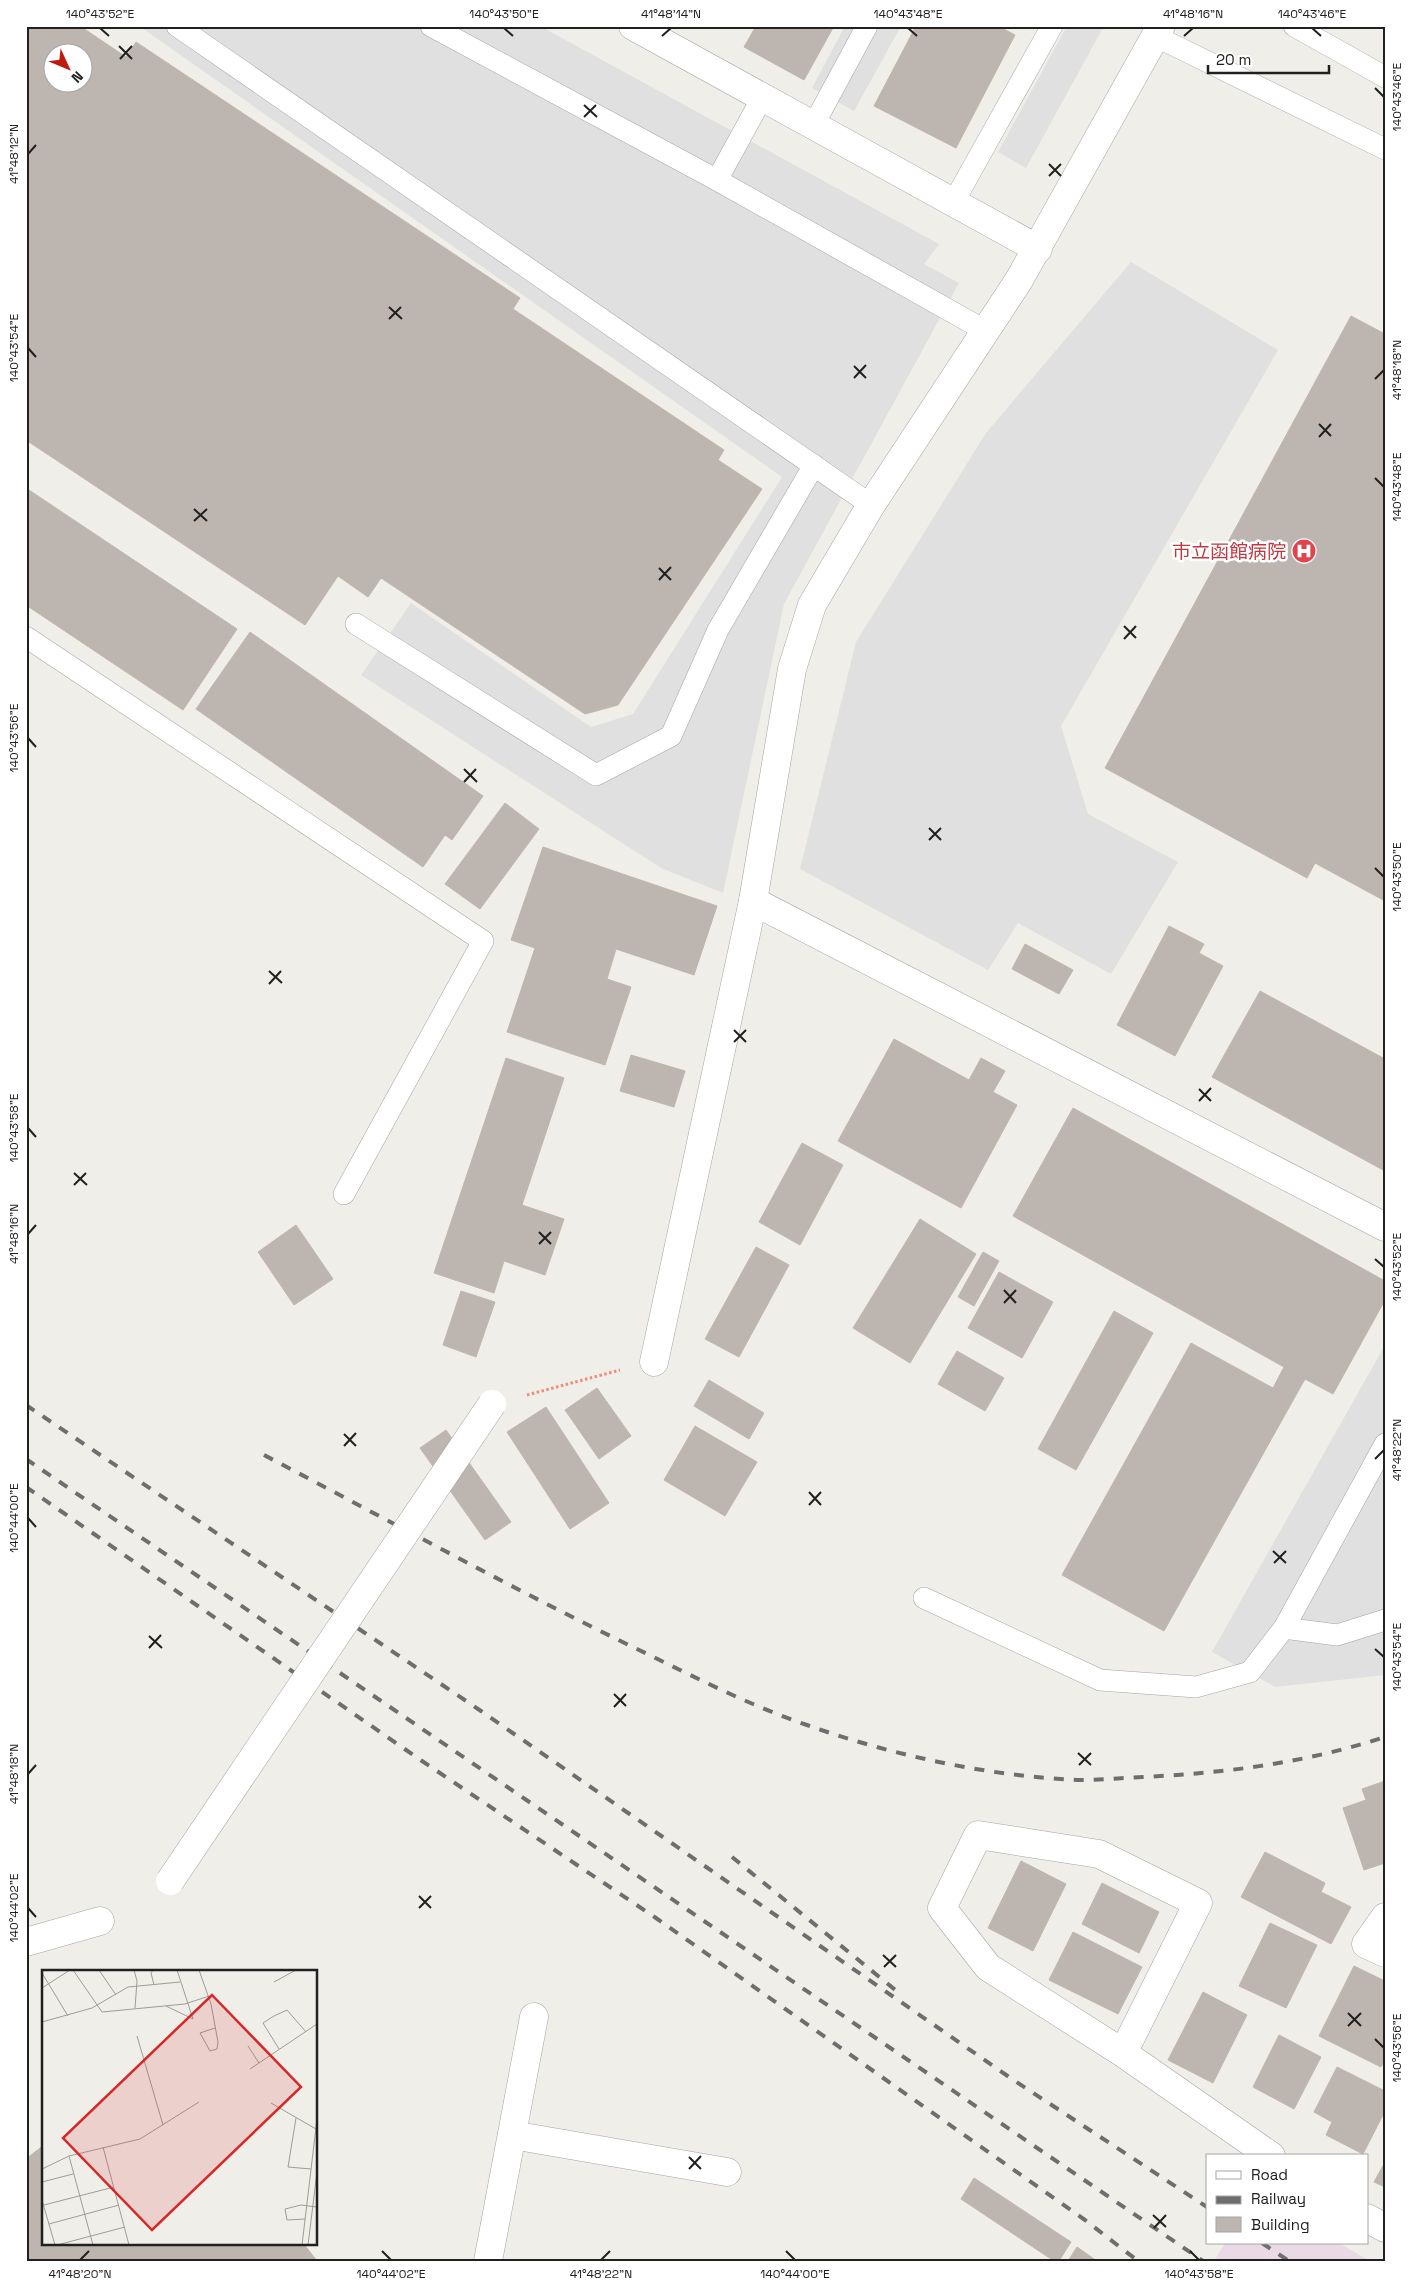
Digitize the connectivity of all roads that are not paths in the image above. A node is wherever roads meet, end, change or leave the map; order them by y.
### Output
1 (177, 26) edge
2 (431, 26) edge
3 (867, 26) edge
4 (1052, 26) edge
5 (1294, 26) edge
6 (641, 28) edge
7 (1158, 31) edge
8 (1385, 77) edge
9 (762, 98) junction
10 (813, 126) junction
11 (1385, 149) edge
12 (717, 180) junction
13 (953, 203) junction
14 (1038, 249) junction
15 (986, 331) junction
16 (814, 464) junction
17 (871, 505) junction
18 (356, 624) dead end
19 (26, 637) edge
20 (753, 901) junction
21 (344, 1194) dead end
22 (1385, 1227) edge
23 (654, 1362) road end
24 (492, 1404) road end
25 (1385, 1444) edge
26 (924, 1598) dead end
27 (1385, 1620) edge
28 (1284, 1628) junction
29 (170, 1882) dead end
30 (1385, 1917) edge
31 (100, 1922) dead end
32 (26, 1942) edge
33 (1385, 1953) edge
34 (534, 2017) dead end
35 (1123, 2053) junction
36 (512, 2135) junction
37 (1268, 2154) edge
38 (727, 2172) dead end
39 (1368, 2219) edge
40 (1385, 2228) edge
41 (488, 2261) edge

1 - 16 lane
2 - 12 lane
3 - 10 lane
4 - 13 lane
5 - 8 lane
6 - 9 street
7 - 11 lane
7 - 14 street
9 - 10 street
9 - 12 lane
10 - 13 street
12 - 15 lane
13 - 14 street
14 - 15 street
15 - 17 street
16 - 17 lane
16 - 18 lane
17 - 20 street
19 - 21 lane
20 - 22 street
20 - 23 street
24 - 29 street, bridge
25 - 28 lane
26 - 28 lane
27 - 28 lane
30 - 33 street
31 - 32 street
34 - 36 street
35 - 35 street
35 - 37 street
36 - 38 street
36 - 41 street
39 - 40 street

